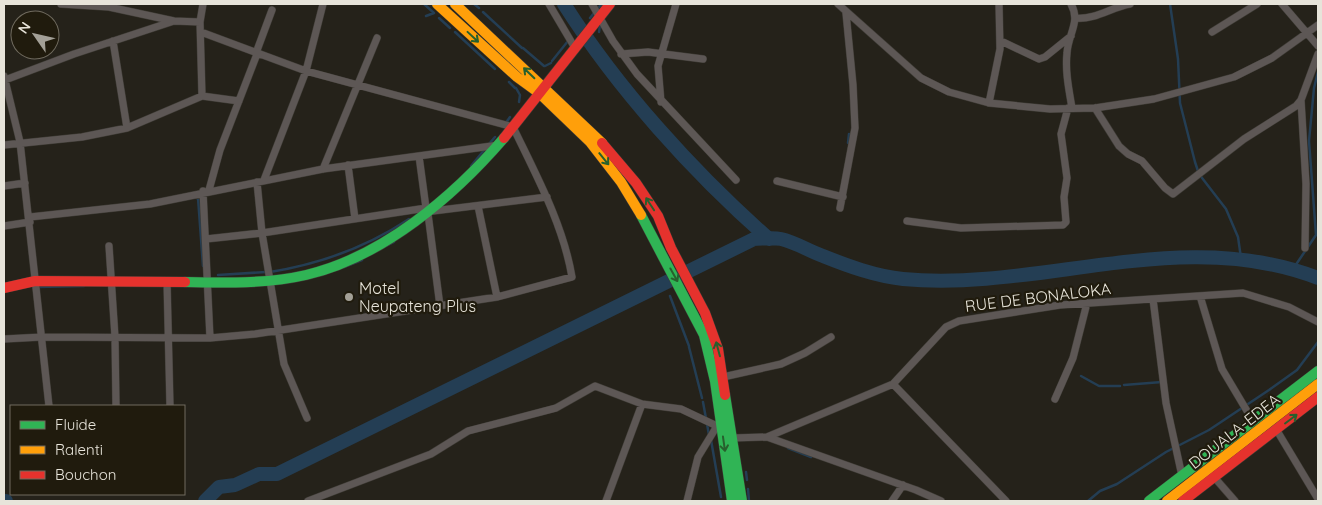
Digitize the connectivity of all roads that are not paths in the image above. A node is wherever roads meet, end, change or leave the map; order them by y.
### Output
1 (61, 4) edge
2 (203, 4) edge
3 (323, 4) edge
4 (437, 4) edge
5 (456, 4) edge
6 (549, 4) edge
7 (592, 4) edge
8 (610, 4) edge
9 (676, 4) edge
10 (838, 4) edge
11 (999, 4) edge
12 (1071, 4) edge
13 (1130, 4) edge
14 (1257, 4) edge
15 (1282, 4) edge
16 (272, 10) dead end
17 (846, 13) junction
18 (1076, 18) junction
19 (597, 20) junction
20 (174, 21) junction
21 (200, 22) junction
22 (1318, 25) edge
23 (201, 32) junction
24 (1212, 32) dead end
25 (1307, 34) junction
26 (1071, 36) junction
27 (377, 38) dead end
28 (113, 41) junction
29 (1001, 41) junction
30 (578, 45) junction
31 (1318, 46) edge
32 (256, 53) junction
33 (621, 54) junction
34 (661, 54) junction
35 (1318, 54) edge
36 (703, 59) dead end
37 (306, 71) junction
38 (5, 83) edge
39 (358, 87) junction
40 (542, 90) junction
41 (202, 96) junction
42 (1301, 100) junction
43 (239, 101) junction
44 (661, 102) junction
45 (989, 103) junction
46 (1070, 108) junction
47 (1096, 108) junction
48 (513, 127) junction
49 (127, 128) junction
50 (20, 142) junction
51 (499, 144) junction
52 (4, 145) edge
53 (419, 156) junction
54 (348, 165) junction
55 (323, 169) junction
56 (736, 180) dead end
57 (261, 181) junction
58 (777, 181) dead end
59 (25, 183) junction
60 (4, 186) edge
61 (206, 191) junction
62 (843, 197) junction
63 (547, 198) junction
64 (478, 206) junction
65 (840, 208) dead end
66 (431, 210) junction
67 (355, 219) junction
68 (30, 220) junction
69 (907, 221) dead end
70 (4, 226) edge
71 (262, 233) junction
72 (206, 239) junction
73 (109, 246) dead end
74 (1304, 248) dead end
75 (112, 280) junction
76 (269, 280) junction
77 (35, 281) junction
78 (167, 281) junction
79 (207, 282) junction
80 (4, 288) edge
81 (690, 294) junction
82 (498, 296) junction
83 (1200, 296) junction
84 (1153, 299) junction
85 (1087, 304) junction
86 (440, 306) junction
87 (1318, 322) edge
88 (278, 331) junction
89 (42, 337) junction
90 (115, 337) junction
91 (169, 337) junction
92 (831, 337) dead end
93 (210, 338) junction
94 (4, 339) edge
95 (1318, 372) edge
96 (723, 378) junction
97 (893, 384) junction
98 (1318, 384) edge
99 (1318, 397) edge
100 (1055, 399) dead end
101 (642, 404) junction
102 (48, 405) edge
103 (116, 405) edge
104 (170, 405) edge
105 (306, 418) dead end
106 (1253, 421) junction
107 (723, 426) junction
108 (1276, 429) junction
109 (767, 437) junction
110 (732, 438) junction
111 (1182, 476) junction
112 (1214, 476) junction
113 (903, 486) junction
114 (1318, 499) edge
115 (308, 501) edge
116 (606, 501) edge
117 (687, 501) edge
118 (732, 501) edge
119 (742, 501) edge
120 (892, 501) edge
121 (941, 501) edge
122 (1006, 501) edge
123 (1149, 501) edge
124 (1167, 501) edge
125 (1183, 501) edge
126 (1236, 501) edge

1 - 20 street
2 - 21 street
3 - 37 street
4 -> 40 main road
40 -> 5 main road
6 - 30 street
7 - 19 street
8 - 19 main road
9 - 34 street
10 - 17 street
11 - 29 street
12 - 18 street
13 - 18 street
14 - 24 street
15 - 25 street
16 - 32 street
17 - 45 street
17 - 62 street
18 - 26 street
19 - 30 main road
19 - 33 street
20 - 21 street
20 - 28 street
21 - 23 street
22 - 25 street
23 - 32 street
23 - 41 street
25 - 31 street
25 - 47 street
26 - 29 street
26 - 46 street
27 - 39 street
28 - 38 street
28 - 49 street
29 - 45 street
30 - 40 main road
32 - 37 street
32 - 43 street
33 - 34 street
33 - 44 street
34 - 36 street
34 - 44 street
35 - 42 street
37 - 39 street
37 - 57 street
38 - 50 street
39 - 48 street
39 - 55 street
40 - 48 main road
40 - 81 main road
41 - 43 street
41 - 49 street
42 - 47 street
42 - 74 street
43 - 61 street
44 - 56 street
45 - 46 street
46 - 47 street
46 - 69 street
48 - 51 main road
48 - 63 street
49 - 50 street
50 - 52 street
50 - 59 street
51 - 53 street
51 - 66 main road
53 - 54 street
53 - 66 street
54 - 55 street
54 - 67 street
55 - 57 street
57 - 61 street
57 - 71 street
58 - 62 street
59 - 60 street
59 - 68 street
61 - 68 street
61 - 72 street
62 - 65 street
63 - 64 street
63 - 82 street
64 - 66 street
64 - 82 street
66 - 67 street
66 - 76 main road
66 - 86 street
67 - 71 street
68 - 70 street
68 - 77 street
71 - 72 street
71 - 76 street
72 - 79 street
73 - 75 street
75 - 77 main road
75 - 78 main road
75 - 90 street
76 - 79 main road
76 - 88 street
77 - 80 main road
77 - 89 street
78 - 79 main road
78 - 91 street
79 - 93 street
96 -> 81 main road
81 - 107 main road
82 - 86 street
83 - 84 street, RUE DE BONALOKA
83 - 87 street, RUE DE BONALOKA
83 - 106 street
84 - 85 street, RUE DE BONALOKA
84 - 111 street
85 - 97 street, RUE DE BONALOKA
85 - 100 street
86 - 88 street
88 - 93 street
88 - 105 street
89 - 90 street
89 - 94 street
89 - 102 street
90 - 91 street
90 - 103 street
91 - 93 street
91 - 104 street
92 - 96 street
95 - 106 main road
96 - 107 main road
97 - 109 street, RUE DE BONALOKA
97 - 122 street
98 - 124 main road, DOUALA-EDEA
108 -> 99 main road
101 - 107 street
101 - 115 street
101 - 116 street
106 - 111 main road
107 - 110 main road
107 - 117 street
107 -> 118 main road
108 - 112 main road
108 - 114 street
109 - 110 street, RUE DE BONALOKA
109 - 113 street
110 - 119 main road
111 - 123 main road
112 - 125 main road
112 - 126 street
113 - 120 street
113 - 121 street

